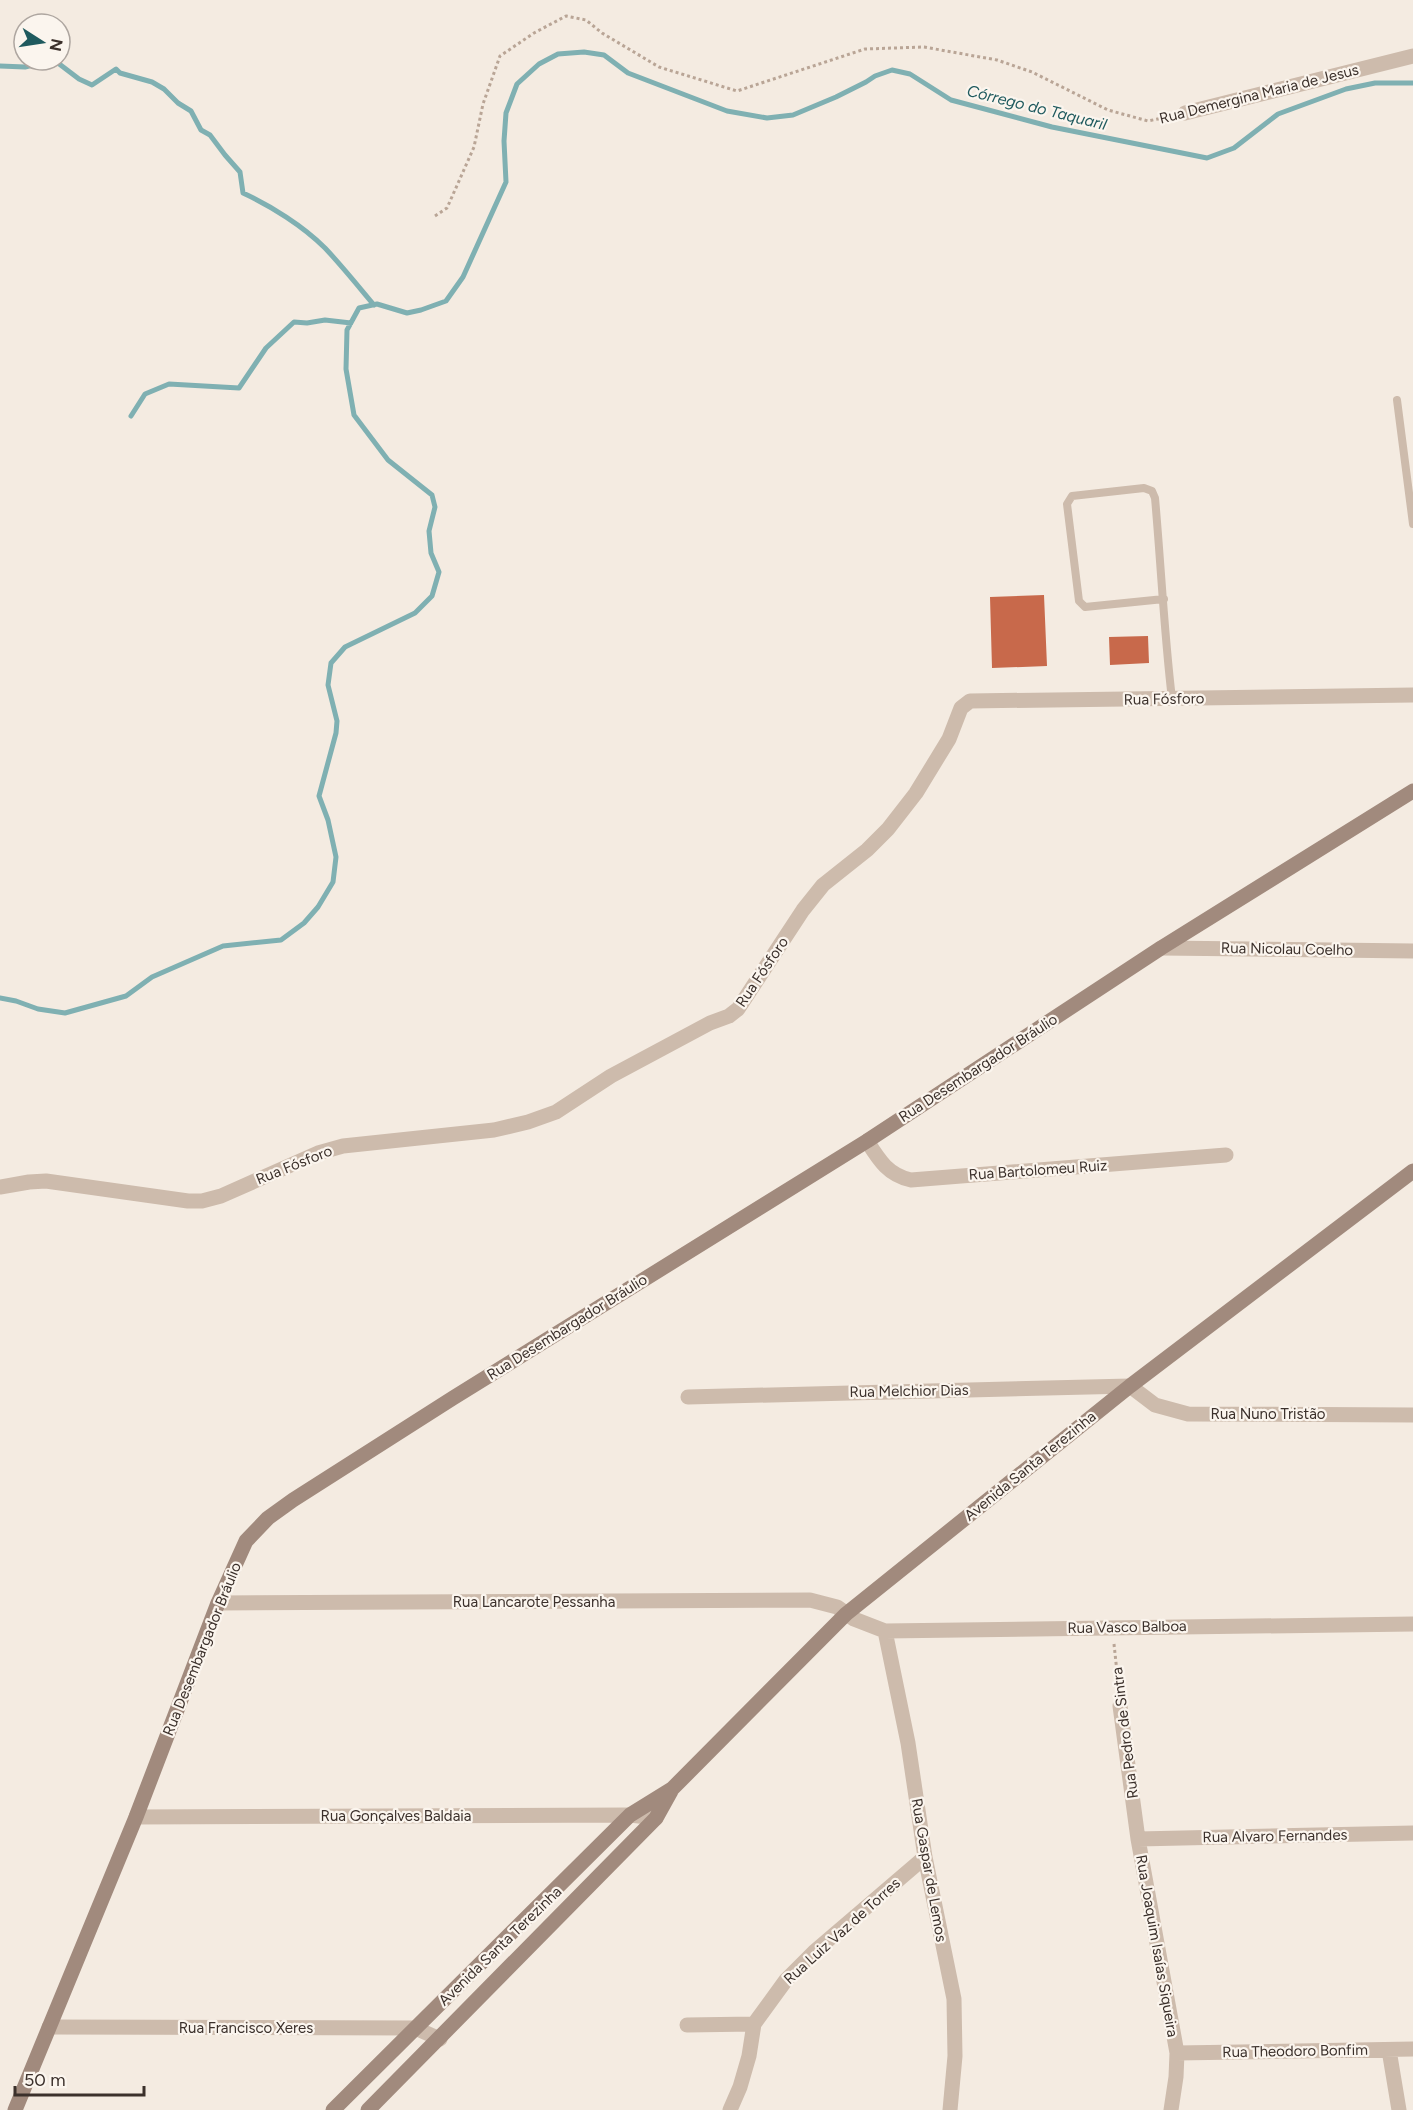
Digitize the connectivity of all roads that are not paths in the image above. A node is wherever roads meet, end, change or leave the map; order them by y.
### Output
1 (1413, 56) edge
2 (1185, 113) road end
3 (1396, 400) dead end
4 (1413, 524) edge
5 (1164, 599) junction
6 (1413, 695) edge
7 (1172, 699) junction
8 (1413, 792) edge
9 (1161, 948) junction
10 (1413, 951) edge
11 (867, 1141) junction
12 (1226, 1155) dead end
13 (1413, 1171) edge
14 (0, 1187) edge
15 (1130, 1386) junction
16 (688, 1397) dead end
17 (1413, 1414) edge
18 (218, 1603) junction
19 (846, 1614) junction
20 (1413, 1624) edge
21 (885, 1632) junction
22 (1120, 1706) road end
23 (672, 1789) junction
24 (630, 1815) junction
25 (135, 1817) junction
26 (656, 1818) junction
27 (1413, 1833) edge
28 (1138, 1839) junction
29 (925, 1857) junction
30 (754, 2024) junction
31 (687, 2025) dead end
32 (49, 2027) junction
33 (415, 2028) junction
34 (440, 2039) junction
35 (1413, 2049) edge
36 (1389, 2050) junction
37 (1177, 2053) junction
38 (15, 2110) edge
39 (333, 2110) edge
40 (368, 2110) edge
41 (730, 2110) edge
42 (950, 2110) edge
43 (1171, 2110) edge
44 (1399, 2110) edge

1 - 2 street, Rua Demergina Maria de Jesus
3 - 4 lane
5 - 5 lane
5 - 7 lane
6 - 7 street, Rua Fósforo
7 - 14 street, Rua Fósforo
8 - 9 street, Rua Desembargador Bráulio
9 - 10 street, Rua Nicolau Coelho
9 - 11 street, Rua Desembargador Bráulio
11 - 12 street, Rua Bartolomeu Ruiz
11 - 18 street, Rua Desembargador Bráulio
13 - 15 street, Avenida Santa Terezinha
15 - 16 street, Rua Melchior Dias
15 - 17 street, Rua Nuno Tristão
15 - 19 street, Avenida Santa Terezinha
18 - 19 street, Rua Lancarote Pessanha
18 - 25 street, Rua Desembargador Bráulio
19 - 21 street, Rua Vasco Balboa
19 - 23 street, Avenida Santa Terezinha
20 - 21 street, Rua Vasco Balboa
21 - 29 street, Rua Gaspar de Lemos
22 - 28 street, Rua Pedro de Sintra
23 - 24 street, Avenida Santa Terezinha
23 - 26 street, Avenida Santa Terezinha
24 - 25 street, Rua Gonçalves Baldaia
24 - 26 street, Rua Gonçalves Baldaia
24 - 33 street, Avenida Santa Terezinha
25 - 32 street, Rua Desembargador Bráulio
26 - 34 street, Avenida Santa Terezinha
27 - 28 street, Rua Alvaro Fernandes
28 - 37 street, Rua Joaquim Isaías Siqueira
29 - 30 street, Rua Luiz Vaz de Torres
29 - 42 street, Rua Gaspar de Lemos
30 - 31 street
30 - 41 street, Rua Luiz Vaz de Torres
32 - 33 street, Rua Francisco Xeres
32 - 38 street, Rua Desembargador Bráulio
33 - 34 street, Rua Francisco Xeres
33 - 39 street, Avenida Santa Terezinha
34 - 40 street, Avenida Santa Terezinha
35 - 36 street, Rua Theodoro Bonfim
36 - 37 street, Rua Theodoro Bonfim
36 - 44 street
37 - 43 street, Rua Joaquim Isaías Siqueira

